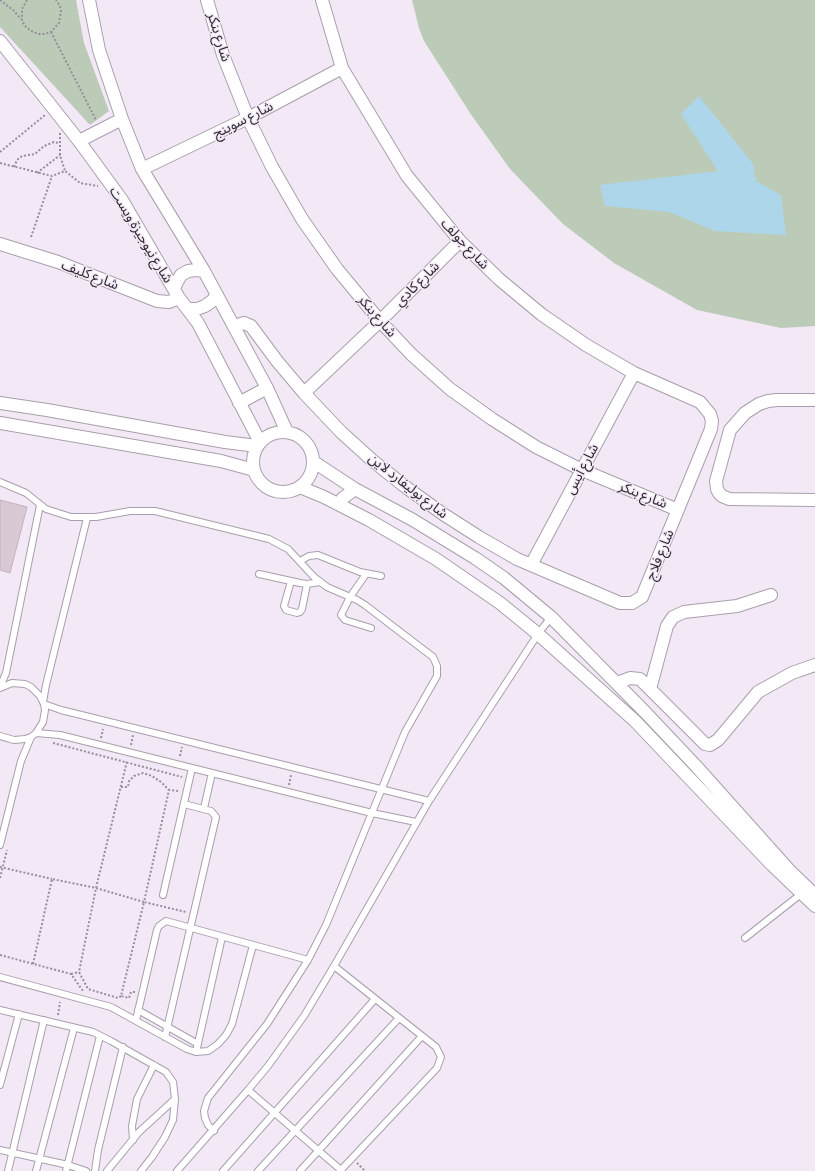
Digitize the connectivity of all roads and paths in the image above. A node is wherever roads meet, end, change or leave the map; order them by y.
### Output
1 (0, 0) edge
2 (27, 0) edge
3 (56, 0) edge
4 (61, 0) edge
5 (89, 0) edge
6 (208, 0) edge
7 (322, 0) edge
8 (60, 6) junction
9 (22, 21) junction
10 (51, 32) junction
11 (0, 41) edge
12 (342, 68) junction
13 (53, 108) junction
14 (248, 118) junction
15 (122, 119) junction
16 (63, 120) junction
17 (101, 130) junction
18 (80, 141) junction
19 (59, 143) junction
20 (0, 152) edge
21 (60, 155) junction
22 (0, 163) edge
23 (14, 167) junction
24 (142, 169) junction
25 (64, 171) junction
26 (37, 173) junction
27 (52, 176) junction
28 (101, 187) dead end
29 (31, 237) dead end
30 (460, 241) junction
31 (0, 244) edge
32 (204, 271) junction
33 (177, 294) junction
34 (217, 294) junction
35 (188, 309) junction
36 (380, 321) junction
37 (234, 326) junction
38 (277, 361) junction
39 (258, 371) junction
40 (634, 373) junction
41 (267, 388) junction
42 (304, 393) junction
43 (815, 400) edge
44 (700, 402) joint
45 (239, 403) junction
46 (0, 404) edge
47 (0, 423) edge
48 (287, 432) junction
49 (259, 444) junction
50 (314, 462) junction
51 (254, 470) junction
52 (582, 470) junction
53 (0, 482) edge
54 (300, 488) junction
55 (355, 489) junction
56 (815, 500) edge
57 (338, 504) junction
58 (40, 505) junction
59 (678, 510) junction
60 (87, 518) junction
61 (300, 561) junction
62 (531, 565) junction
63 (259, 574) dead end
64 (366, 574) junction
65 (380, 576) dead end
66 (291, 581) junction
67 (320, 582) junction
68 (307, 584) junction
69 (771, 595) dead end
70 (350, 597) junction
71 (620, 603) joint
72 (551, 618) junction
73 (371, 628) dead end
74 (538, 634) junction
75 (815, 666) edge
76 (617, 683) junction
77 (0, 687) edge
78 (650, 689) junction
79 (44, 703) junction
80 (105, 721) junction
81 (135, 728) junction
82 (33, 735) junction
83 (0, 736) edge
84 (184, 740) junction
85 (51, 743) dead end
86 (100, 745) junction
87 (129, 752) junction
88 (126, 762) junction
89 (178, 764) junction
90 (293, 767) junction
91 (192, 768) junction
92 (212, 773) junction
93 (181, 785) dead end
94 (120, 787) junction
95 (382, 788) junction
96 (169, 790) junction
97 (287, 792) junction
98 (429, 801) junction
99 (184, 804) junction
100 (204, 808) junction
101 (372, 813) junction
102 (416, 822) junction
103 (0, 845) edge
104 (8, 845) dead end
105 (1, 867) edge
106 (0, 878) edge
107 (52, 879) junction
108 (96, 888) junction
109 (801, 894) junction
110 (815, 894) edge
111 (163, 895) dead end
112 (144, 902) junction
113 (815, 906) edge
114 (194, 914) junction
115 (190, 927) junction
116 (222, 937) junction
117 (745, 938) dead end
118 (253, 945) junction
119 (0, 955) edge
120 (308, 960) junction
121 (32, 964) junction
122 (334, 966) junction
123 (79, 972) junction
124 (71, 974) junction
125 (0, 977) edge
126 (62, 993) junction
127 (143, 993) junction
128 (121, 996) junction
129 (82, 998) junction
130 (375, 1000) junction
131 (0, 1010) edge
132 (138, 1010) junction
133 (19, 1014) junction
134 (399, 1018) junction
135 (44, 1020) junction
136 (136, 1020) junction
137 (57, 1023) junction
138 (168, 1027) junction
139 (74, 1028) junction
140 (100, 1036) junction
141 (422, 1036) junction
142 (165, 1037) junction
143 (198, 1044) junction
144 (123, 1047) junction
145 (196, 1052) junction
146 (154, 1065) junction
147 (0, 1085) edge
148 (248, 1090) junction
149 (175, 1099) junction
150 (275, 1113) junction
151 (214, 1130) junction
152 (295, 1130) junction
153 (133, 1140) junction
154 (0, 1150) edge
155 (319, 1151) junction
156 (13, 1153) junction
157 (39, 1159) junction
158 (67, 1168) edge
159 (341, 1170) edge
160 (8, 1171) edge
161 (36, 1171) edge
162 (86, 1171) edge
163 (95, 1171) edge
164 (107, 1171) edge
165 (141, 1171) edge
166 (177, 1171) edge
167 (223, 1171) edge
168 (258, 1171) edge
169 (300, 1171) edge

1 - 9 path
2 - 9 path
3 - 8 path
4 - 8 path
5 - 15 street
6 - 14 street, شارع بنكر
7 - 12 street, شارع جولف
8 - 10 path
9 - 10 path
10 - 17 path
11 - 13 street, شارع نيوجيزة ويست
12 - 14 street, شارع سوينج
12 - 30 street, شارع جولف
13 - 16 street, شارع نيوجيزة ويست
13 - 20 path
14 - 24 street, شارع سوينج
14 - 36 street, شارع بنكر
15 - 17 street
15 - 24 street
16 - 18 street, شارع نيوجيزة ويست
16 - 19 path
17 - 18 street
18 - 33 street, شارع نيوجيزة ويست
19 - 21 path
19 - 23 path
21 - 25 path
21 - 26 path
22 - 23 path
23 - 26 path
24 - 32 street
25 - 27 path
25 - 28 path
26 - 27 path
27 - 29 path
30 - 36 street, شارع كادي
30 - 40 street, شارع جولف
31 - 33 street, شارع كليف
32 - 33 street
32 - 34 street
33 - 35 street, شارع نيوجيزة ويست
34 - 35 street
34 - 37 street
35 - 45 street, شارع نيوجيزة ويست
36 - 42 street, شارع كادي
36 - 52 street, شارع بنكر
37 - 38 street, شارع بوليفارد لاين
37 - 39 street
38 - 39 street
38 - 42 street, شارع بوليفارد لاين
39 - 41 street
40 - 44 street, شارع جولف
40 - 52 street, شارع أيس
41 - 45 street
41 - 48 street
42 - 62 street, شارع بوليفارد لاين
43 - 56 street
44 - 59 street, شارع فلاج
45 - 49 street, شارع نيوجيزة ويست
46 - 49 street
47 - 51 street
48 - 49 street
48 - 50 street
49 - 51 street
50 - 54 street
50 - 55 street
51 - 54 street
52 - 59 street, شارع بنكر
52 - 62 street, شارع أيس
53 - 58 lane
54 - 57 street
55 - 57 street
55 - 72 street
57 - 74 street
58 - 60 lane
58 - 77 lane
59 - 71 street, شارع فلاج
60 - 61 lane
60 - 79 lane
61 - 64 lane
61 - 67 lane
62 - 71 street, شارع بوليفارد لاين
63 - 66 lane
64 - 65 lane
64 - 70 lane
66 - 68 lane
66 - 68 lane
67 - 68 lane
67 - 70 lane
69 - 78 street
70 - 73 lane
70 - 95 lane
72 - 74 lane
72 - 76 street
74 - 98 lane
74 - 109 street
75 - 78 street
76 - 78 street
76 - 110 street
77 - 79 lane
79 - 80 lane
79 - 82 lane
80 - 81 lane
80 - 86 path
81 - 84 lane
81 - 87 path
82 - 83 lane
82 - 86 lane
82 - 103 lane
84 - 89 path
84 - 90 lane
85 - 88 path
86 - 87 lane
87 - 88 path
87 - 89 lane
88 - 89 path
88 - 94 path
89 - 91 lane
90 - 95 lane
90 - 97 path
91 - 92 lane
91 - 99 lane
92 - 97 lane
92 - 100 lane
93 - 96 path
94 - 96 path
94 - 108 path
95 - 98 lane
95 - 101 lane
96 - 112 path
97 - 101 lane
98 - 102 lane
99 - 100 lane
99 - 111 lane
100 - 114 lane
101 - 102 lane
101 - 120 lane
102 - 122 lane
104 - 105 path
105 - 106 path
105 - 107 path
107 - 108 path
107 - 121 path
108 - 112 path
108 - 123 path
109 - 113 street
109 - 117 lane
112 - 114 path
112 - 128 path
114 - 115 lane
115 - 116 lane
115 - 127 lane
115 - 138 lane
116 - 118 lane
116 - 143 lane
118 - 120 lane
118 - 145 lane
119 - 121 path
120 - 151 lane
121 - 124 path
122 - 130 lane
122 - 148 lane
123 - 124 path
123 - 128 path
124 - 129 path
125 - 126 lane
126 - 129 lane
126 - 137 path
127 - 128 path
127 - 132 lane
129 - 136 lane
130 - 134 lane
130 - 150 lane
131 - 133 lane
132 - 136 lane
132 - 138 lane
133 - 135 lane
133 - 147 lane
134 - 141 lane
134 - 152 lane
135 - 137 lane
135 - 156 lane
136 - 142 lane
137 - 139 lane
138 - 142 lane
138 - 143 lane
139 - 140 lane
139 - 157 lane
140 - 144 lane
140 - 158 lane
141 - 155 lane
141 - 159 lane
142 - 145 lane
143 - 145 lane
144 - 146 lane
144 - 163 lane
146 - 149 lane
146 - 153 lane
148 - 150 lane
148 - 151 lane
149 - 153 lane
149 - 165 lane
150 - 152 lane
150 - 167 lane
151 - 166 lane
152 - 155 lane
152 - 168 lane
153 - 164 lane
154 - 156 lane
155 - 159 lane
155 - 169 lane
156 - 157 lane
156 - 160 lane
157 - 158 lane
157 - 161 lane
158 - 162 lane

